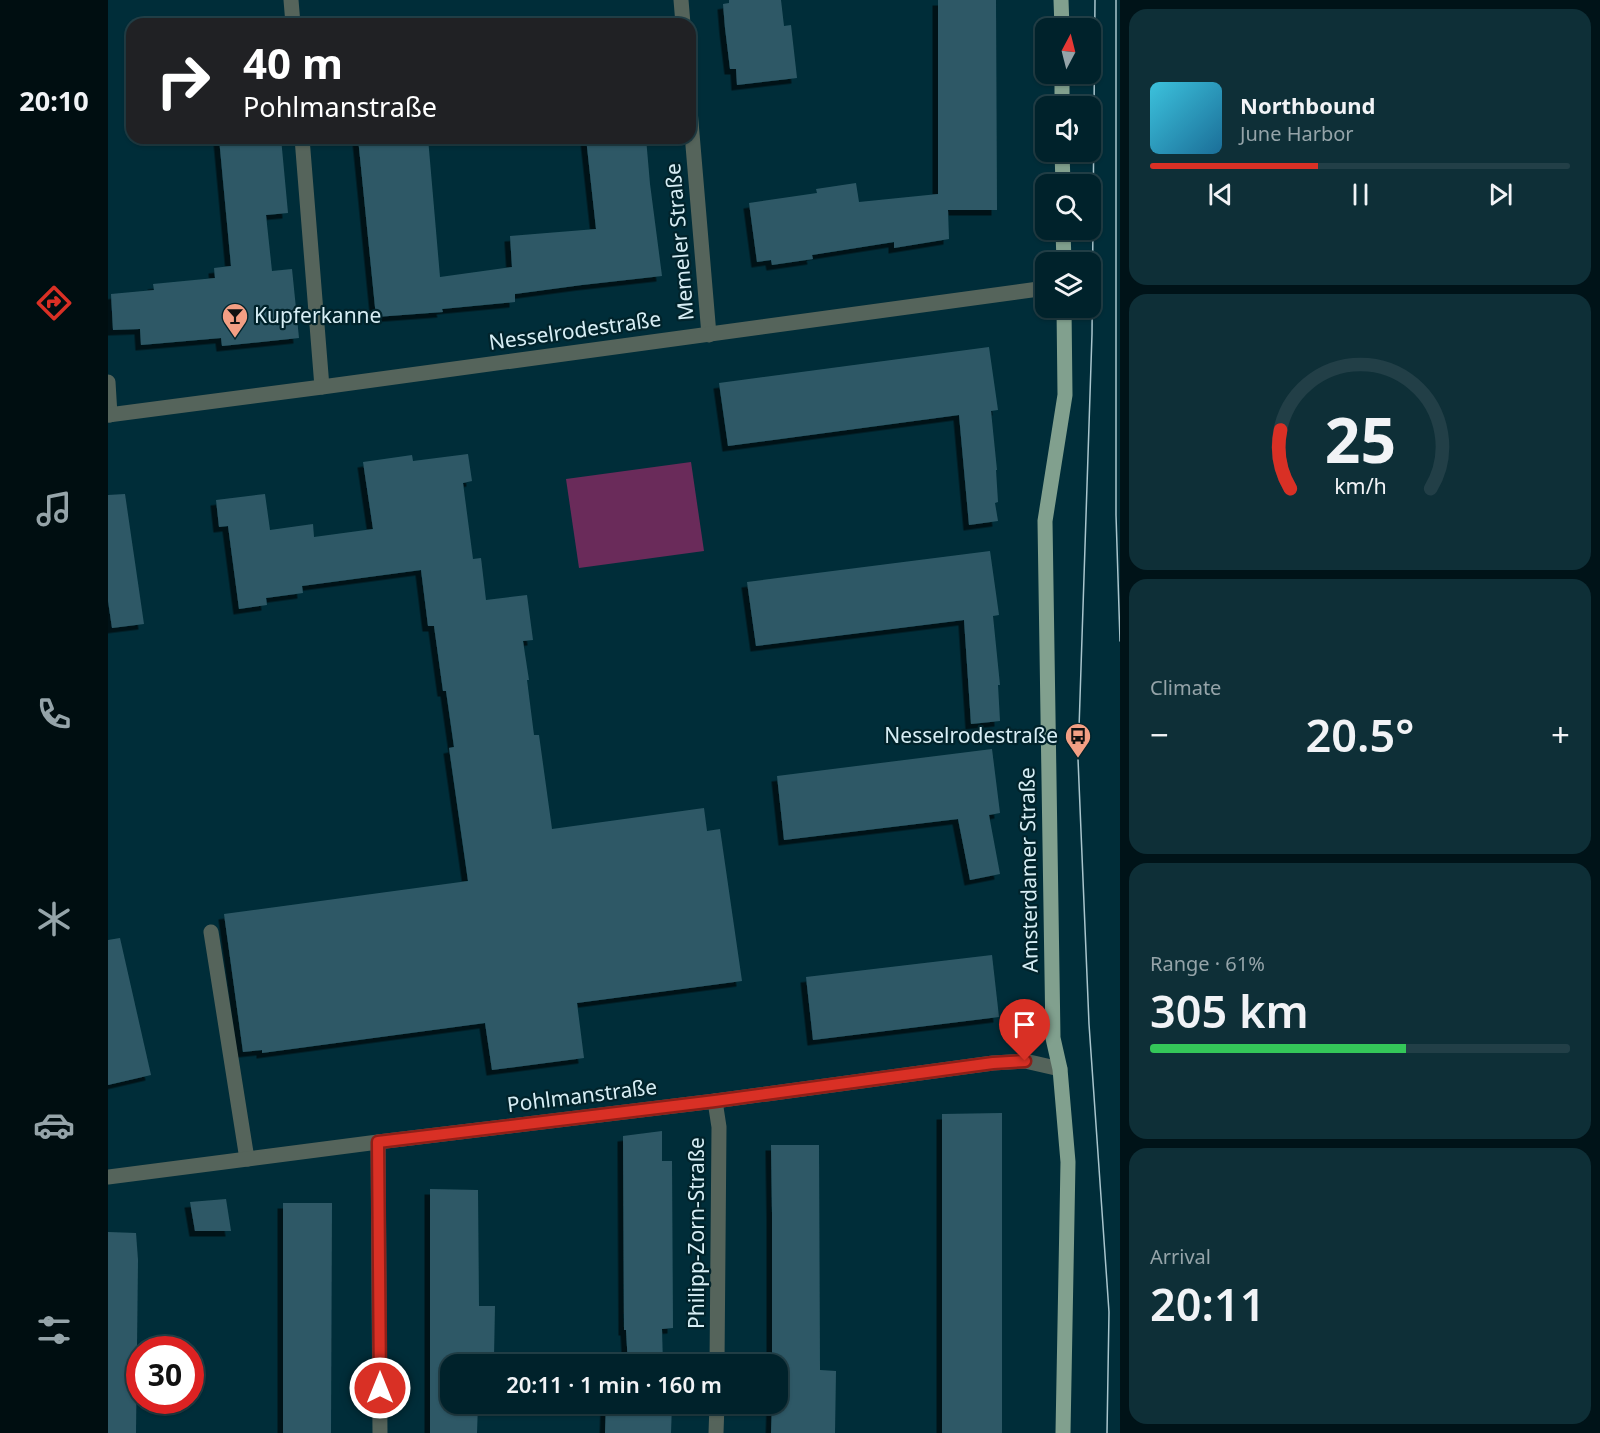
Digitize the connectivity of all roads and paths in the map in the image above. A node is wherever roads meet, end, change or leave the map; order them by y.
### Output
1 (291, 0) edge
2 (681, 0) edge
3 (1061, 0) edge
4 (292, 18) edge
5 (682, 18) edge
6 (1062, 18) edge
7 (302, 144) edge
8 (693, 144) edge
9 (1035, 290) edge
10 (1064, 318) edge
11 (709, 335) junction
12 (108, 382) edge
13 (322, 387) junction
14 (109, 415) edge
15 (211, 932) dead end
16 (1060, 1069) junction
17 (715, 1101) junction
18 (378, 1142) junction
19 (247, 1159) junction
20 (108, 1177) edge
21 (717, 1354) edge
22 (717, 1414) edge
23 (380, 1433) edge
24 (716, 1433) edge
25 (1063, 1433) edge

1 - 4 street
2 - 5 street
3 - 6 main road
7 - 13 street
8 - 11 street, Memeler Straße
9 - 11 street, Nesselrodestraße
10 - 16 main road, Amsterdamer Straße
11 - 13 street, Nesselrodestraße
12 - 14 street, Nesselrodestraße
13 - 14 street, Nesselrodestraße
15 - 19 street
16 - 17 street, Pohlmanstraße
16 - 25 main road, Amsterdamer Straße
17 - 18 street, Pohlmanstraße
17 - 21 street, Philipp-Zorn-Straße
18 - 19 street, Pohlmanstraße
18 - 23 street
19 - 20 street, Pohlmanstraße
22 - 24 street

